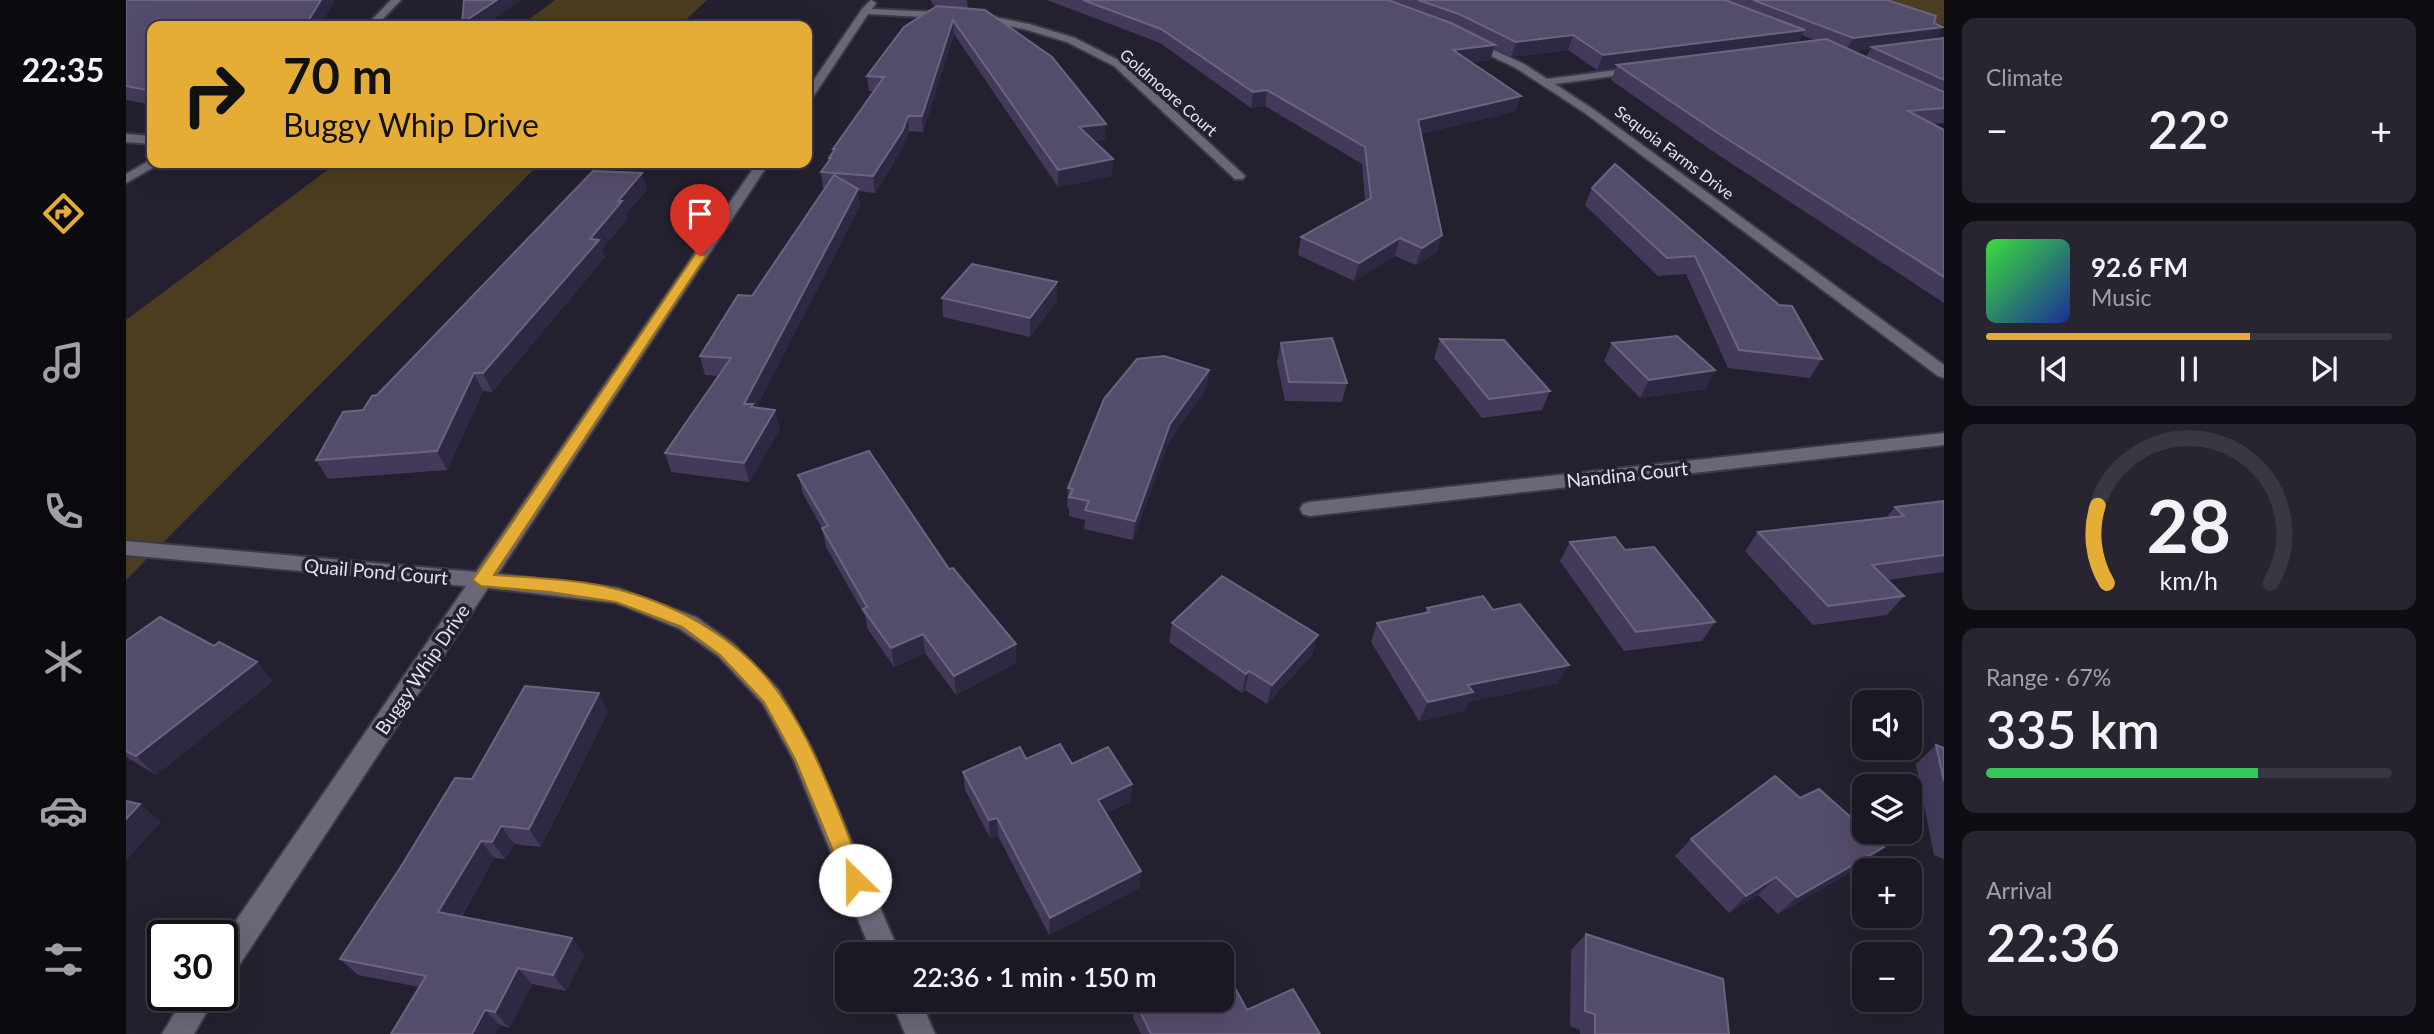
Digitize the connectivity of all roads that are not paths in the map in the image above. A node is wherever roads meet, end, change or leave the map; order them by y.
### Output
1 (396, 0) edge
2 (873, 0) edge
3 (865, 11) junction
4 (376, 21) edge
5 (1460, 37) edge
6 (1656, 68) edge
7 (1547, 82) junction
8 (812, 90) edge
9 (126, 138) edge
10 (147, 140) edge
11 (147, 166) edge
12 (760, 168) edge
13 (1239, 176) dead end
14 (126, 179) edge
15 (1944, 373) edge
16 (1944, 439) edge
17 (1310, 509) dead end
18 (126, 548) edge
19 (481, 580) junction
20 (238, 942) edge
21 (881, 942) edge
22 (192, 1011) edge
23 (911, 1012) edge
24 (177, 1034) edge
25 (920, 1034) edge

1 - 4 street
2 - 3 street
3 - 8 street
3 - 13 street, Goldmoore Court
5 - 7 street, Sequoia Farms Drive
6 - 7 street
7 - 15 street, Sequoia Farms Drive
9 - 10 street
11 - 14 street
12 - 19 street, Buggy Whip Drive
16 - 17 street, Nandina Court
18 - 19 street, Quail Pond Court
19 - 20 street, Buggy Whip Drive
19 - 21 street, Quail Pond Court
22 - 24 street
23 - 25 street

